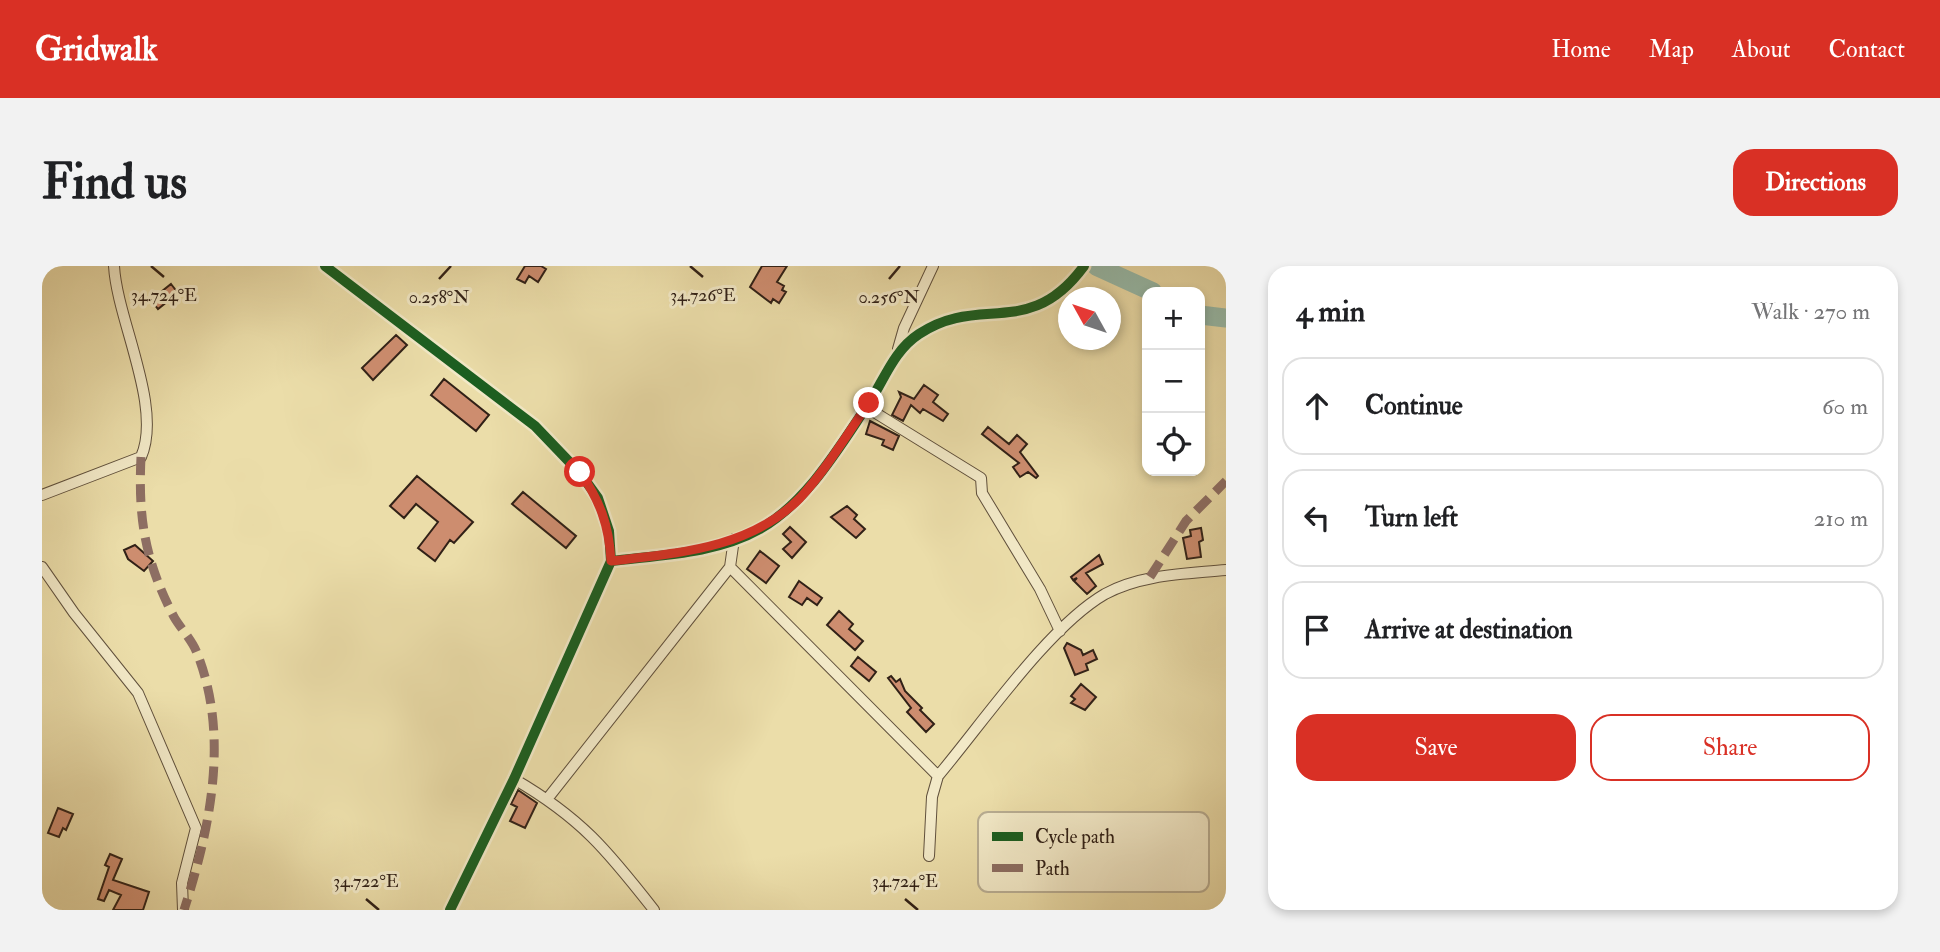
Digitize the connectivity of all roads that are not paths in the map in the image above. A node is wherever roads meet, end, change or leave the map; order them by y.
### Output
1 (114, 266) edge
2 (324, 266) edge
3 (933, 266) edge
4 (1084, 266) edge
5 (896, 355) junction
6 (866, 407) junction
7 (42, 495) edge
8 (734, 539) junction
9 (611, 561) junction
10 (42, 567) edge
11 (730, 567) junction
12 (1226, 570) edge
13 (1060, 631) junction
14 (938, 776) junction
15 (514, 779) junction
16 (548, 798) junction
17 (929, 856) dead end
18 (183, 910) edge
19 (450, 910) edge
20 (654, 910) edge

1 - 7 street
2 - 9 street
3 - 5 street
4 - 5 street
5 - 6 street
6 - 8 street
6 - 13 street
8 - 9 street
8 - 11 street
9 - 15 street
10 - 18 street
11 - 14 street
11 - 16 street
12 - 13 street
13 - 14 street
14 - 17 street
15 - 16 street
15 - 19 street
16 - 20 street

